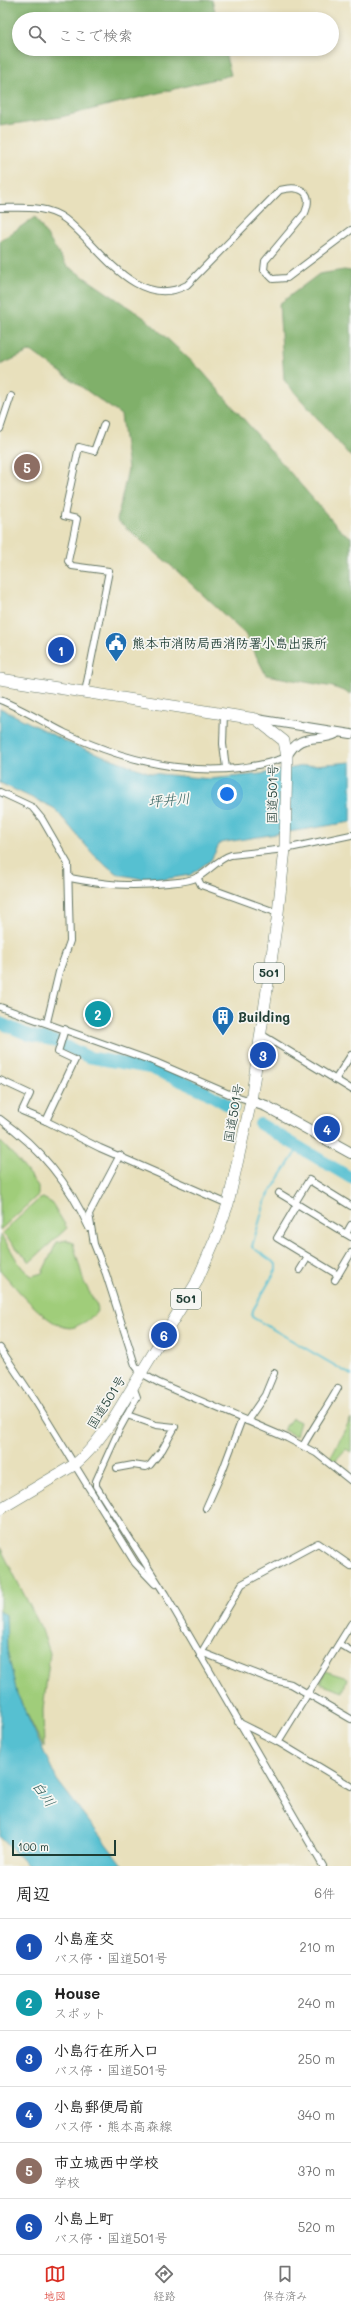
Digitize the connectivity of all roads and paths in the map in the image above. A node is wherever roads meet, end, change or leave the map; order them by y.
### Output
1 (0, 208) edge
2 (351, 230) edge
3 (11, 396) dead end
4 (104, 424) dead end
5 (0, 429) edge
6 (0, 679) edge
7 (85, 692) junction
8 (0, 700) edge
9 (224, 713) junction
10 (256, 719) junction
11 (339, 732) junction
12 (351, 734) edge
13 (287, 759) junction
14 (226, 768) junction
15 (0, 792) edge
16 (351, 835) edge
17 (285, 846) junction
18 (197, 877) junction
19 (70, 878) junction
20 (278, 913) junction
21 (0, 1007) edge
22 (47, 1022) junction
23 (66, 1029) junction
24 (259, 1034) junction
25 (351, 1055) edge
26 (0, 1080) edge
27 (336, 1080) junction
28 (351, 1089) edge
29 (250, 1101) junction
30 (0, 1119) edge
31 (46, 1121) junction
32 (351, 1153) edge
33 (120, 1155) junction
34 (279, 1193) dead end
35 (228, 1204) junction
36 (296, 1204) junction
37 (351, 1206) edge
38 (351, 1225) edge
39 (348, 1235) edge
40 (93, 1238) junction
41 (351, 1253) edge
42 (308, 1257) junction
43 (300, 1270) dead end
44 (0, 1348) edge
45 (141, 1373) junction
46 (274, 1373) dead end
47 (133, 1386) junction
48 (338, 1388) dead end
49 (127, 1415) junction
50 (245, 1420) junction
51 (303, 1446) junction
52 (70, 1467) junction
53 (117, 1468) dead end
54 (351, 1481) edge
55 (206, 1508) dead end
56 (0, 1509) edge
57 (351, 1566) edge
58 (165, 1594) junction
59 (351, 1624) edge
60 (339, 1644) junction
61 (351, 1651) edge
62 (200, 1655) junction
63 (309, 1693) junction
64 (351, 1719) edge
65 (238, 1722) junction
66 (278, 1742) junction
67 (351, 1786) edge
68 (323, 1866) edge

1 - 2 street
3 - 5 street
4 - 7 street
6 - 7 highway, 国道501号 / 501
7 - 9 highway, 国道501号 / 501
8 - 14 street
9 - 10 highway, 国道501号 / 501
9 - 14 street
10 - 11 street
10 - 13 highway, 国道501号 / 501
11 - 12 street
11 - 13 street
13 - 14 street
13 - 17 highway, 国道501号 / 501
15 - 19 street
16 - 17 street
17 - 18 street
17 - 20 highway, 国道501号 / 501
18 - 19 street
18 - 20 street
19 - 22 street
20 - 24 highway, 国道501号 / 501
21 - 22 street
22 - 23 street
23 - 29 street
23 - 31 street
24 - 27 street
24 - 29 highway, 国道501号 / 501
25 - 27 street
26 - 31 street
27 - 28 street
29 - 32 main road
29 - 35 highway, 国道501号 / 501
30 - 40 street
31 - 33 street
33 - 35 street
33 - 40 street
34 - 36 street
35 - 45 highway, 国道501号 / 501
36 - 37 street
36 - 39 street
36 - 42 street
38 - 39 street
40 - 45 street
41 - 42 street
42 - 43 street
44 - 52 street
45 - 47 highway, 国道501号 / 501
45 - 50 street
46 - 50 street
47 - 49 street
47 - 52 highway, 国道501号 / 501
48 - 51 street
49 - 53 street
49 - 58 street
50 - 51 street
50 - 55 street
51 - 54 street
52 - 56 highway, 国道501号 / 501
52 - 58 street
57 - 62 street
58 - 62 street
59 - 60 street
60 - 61 street
60 - 63 street
62 - 63 street
62 - 65 street
63 - 64 street
63 - 66 street
65 - 66 street
65 - 68 street
66 - 67 street

